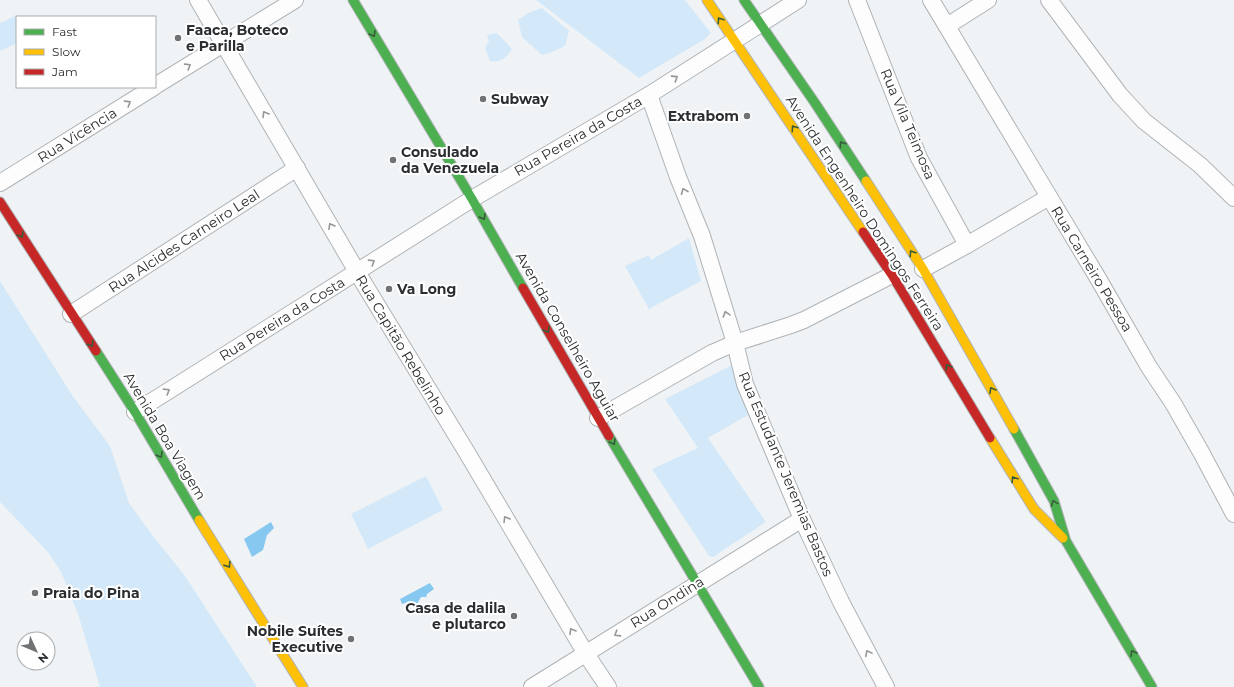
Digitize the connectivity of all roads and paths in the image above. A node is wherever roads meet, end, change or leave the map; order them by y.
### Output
1 (198, 0) edge
2 (295, 0) edge
3 (353, 0) edge
4 (707, 0) edge
5 (744, 0) edge
6 (798, 0) edge
7 (857, 0) edge
8 (931, 0) edge
9 (988, 0) edge
10 (1049, 0) edge
11 (761, 23) junction
12 (947, 26) junction
13 (734, 40) junction
14 (224, 44) junction
15 (156, 86) edge
16 (152, 88) edge
17 (649, 95) junction
18 (297, 168) junction
19 (0, 183) edge
20 (1049, 196) junction
21 (1234, 198) edge
22 (472, 199) junction
23 (0, 202) edge
24 (967, 245) junction
25 (923, 269) junction
26 (357, 272) junction
27 (892, 275) junction
28 (72, 314) junction
29 (735, 343) junction
30 (135, 412) junction
31 (598, 418) junction
32 (1234, 514) edge
33 (802, 518) junction
34 (1066, 541) junction
35 (698, 583) junction
36 (586, 654) junction
37 (303, 687) edge
38 (532, 687) edge
39 (608, 687) edge
40 (759, 687) edge
41 (886, 687) edge
42 (1152, 687) edge

1 - 14 street, Rua Capitão Rebelinho
2 - 14 street, Rua Vicência
3 -> 22 main road, Avenida Conselheiro Aguiar
13 -> 4 main road, Avenida Engenheiro Domingos Ferreira
5 - 11 main road, Avenida Engenheiro Domingos Ferreira
6 - 11 street, Rua Pereira da Costa
7 - 24 street, Rua Vila Teimosa
8 - 12 street, Rua Carneiro Pessoa
9 - 12 street
10 - 21 street
11 - 13 street, Rua Pereira da Costa
25 -> 11 main road, Avenida Engenheiro Domingos Ferreira
12 - 20 street, Rua Carneiro Pessoa
17 -> 13 street, Rua Pereira da Costa
27 -> 13 main road, Avenida Engenheiro Domingos Ferreira
15 -> 14 street, Rua Vicência
18 -> 14 street, Rua Capitão Rebelinho
19 -> 16 street, Rua Vicência
17 - 22 street, Rua Pereira da Costa
29 -> 17 street, Rua Estudante Jeremias Bastos
26 -> 18 street, Rua Capitão Rebelinho
18 - 28 street, Rua Alcides Carneiro Leal
20 - 24 street
20 - 32 street, Rua Carneiro Pessoa
26 -> 22 street, Rua Pereira da Costa
22 -> 31 main road, Avenida Conselheiro Aguiar
23 -> 28 main road, Avenida Boa Viagem
24 - 25 street
34 -> 25 main road, Avenida Engenheiro Domingos Ferreira
30 -> 26 street, Rua Pereira da Costa
36 -> 26 street, Rua Capitão Rebelinho
27 - 29 street
34 -> 27 main road, Avenida Engenheiro Domingos Ferreira
28 -> 30 main road, Avenida Boa Viagem
29 - 31 street
29 - 33 street, Rua Estudante Jeremias Bastos
30 -> 37 main road, Avenida Boa Viagem
31 -> 35 main road, Avenida Conselheiro Aguiar
33 - 35 street, Rua Ondina
41 -> 33 street, Rua Estudante Jeremias Bastos
42 -> 34 main road, Avenida Engenheiro Domingos Ferreira
35 -> 36 street, Rua Ondina
35 - 40 main road, Avenida Conselheiro Aguiar
36 - 38 street, Rua Ondina
36 - 39 street, Rua Capitão Rebelinho

